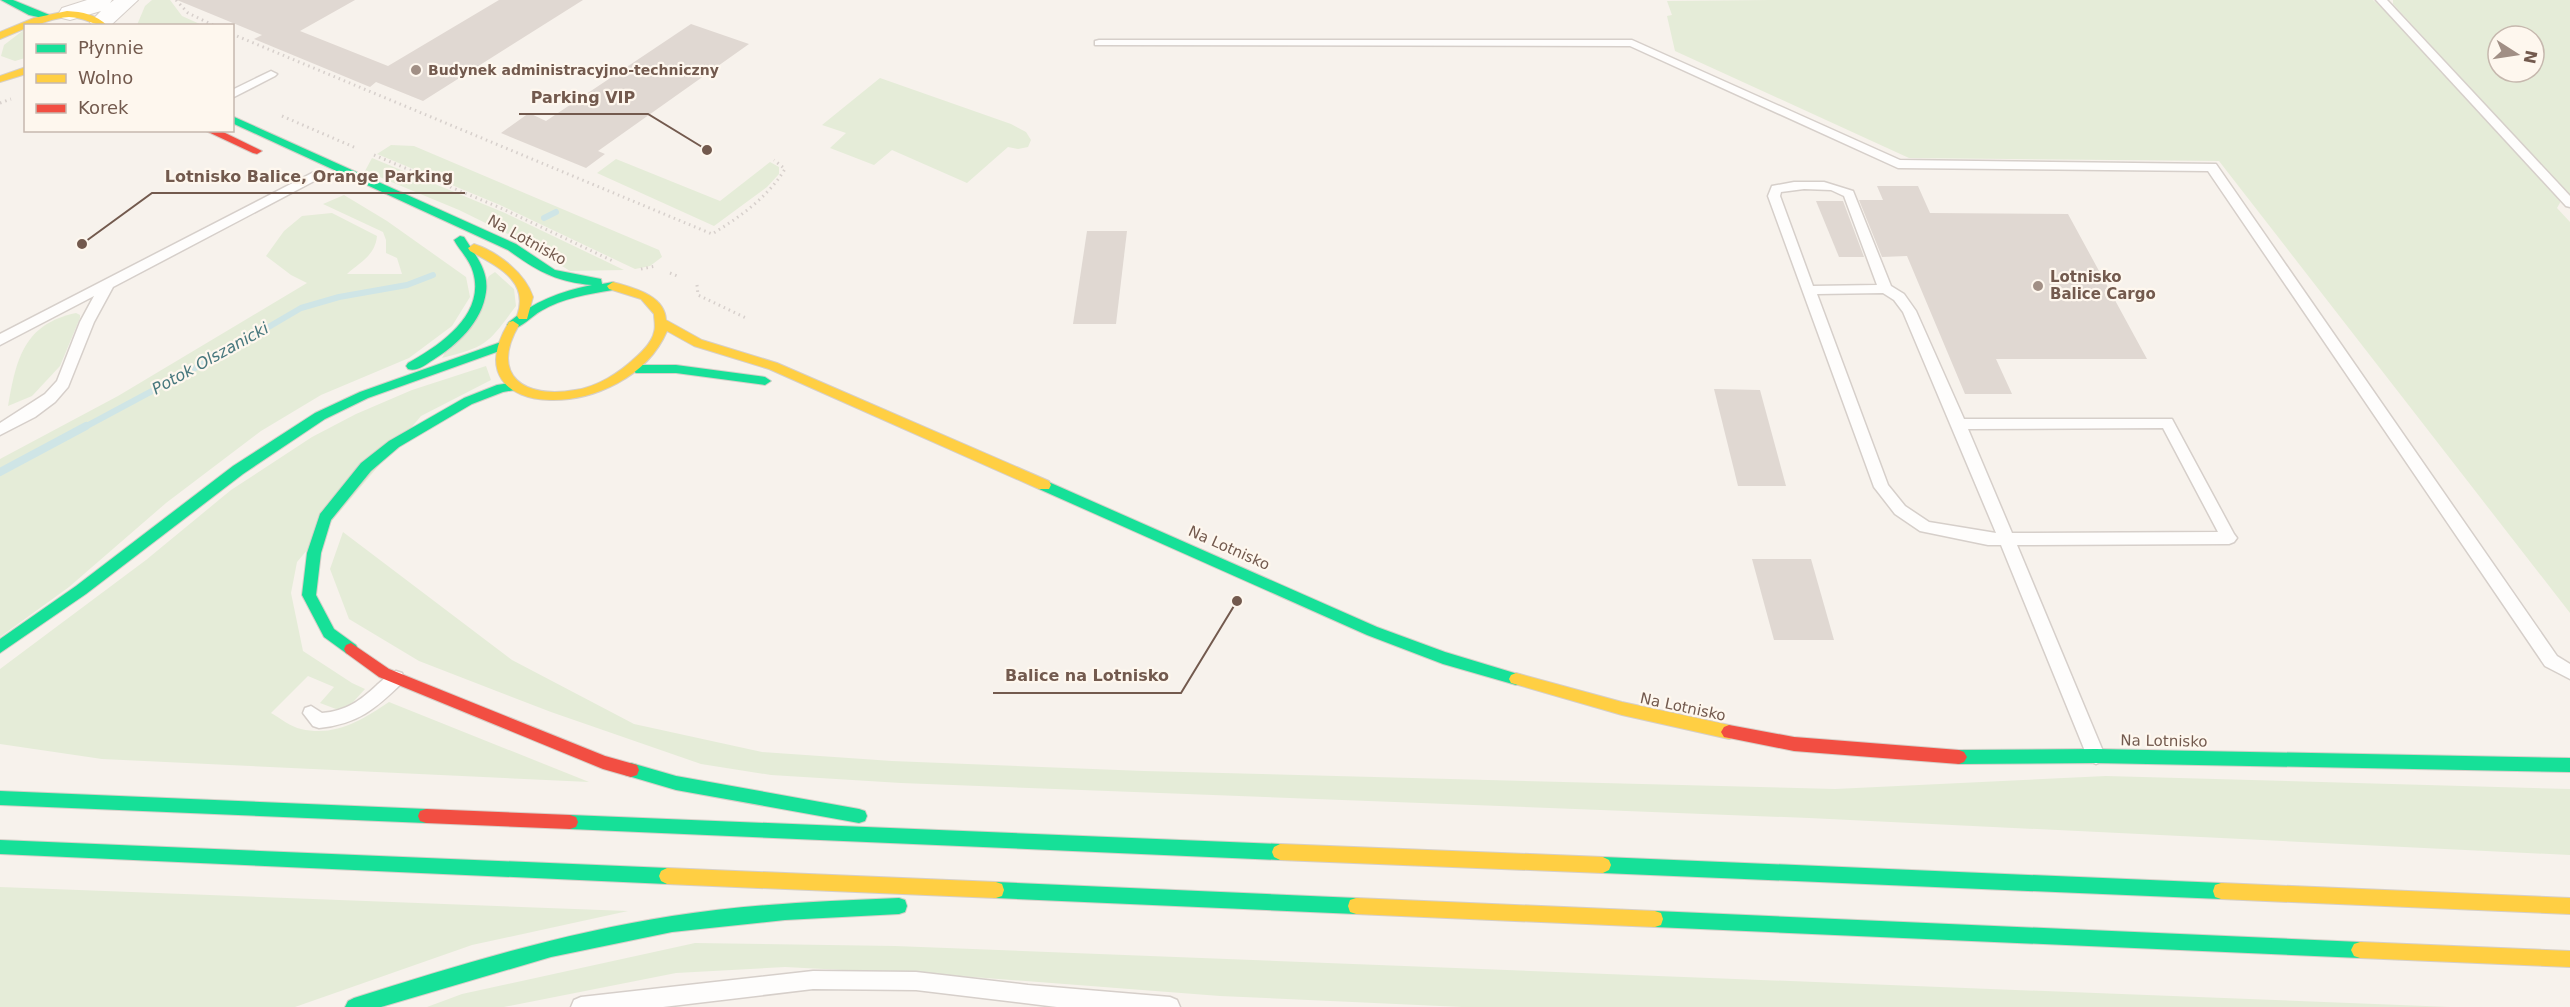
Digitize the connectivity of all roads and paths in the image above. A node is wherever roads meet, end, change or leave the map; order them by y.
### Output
1 (6, 0) edge
2 (15, 0) edge
3 (127, 0) edge
4 (176, 0) edge
5 (2381, 0) edge
6 (70, 13) joint
7 (48, 15) junction
8 (102, 16) edge
9 (211, 24) edge
10 (3, 29) edge
11 (234, 35) edge
12 (1099, 43) dead end
13 (0, 67) edge
14 (24, 69) edge
15 (24, 70) edge
16 (271, 74) dead end
17 (0, 79) edge
18 (234, 94) edge
19 (273, 113) dead end
20 (234, 120) edge
21 (213, 132) edge
22 (356, 148) dead end
23 (374, 155) dead end
24 (274, 159) dead end
25 (774, 160) dead end
26 (294, 167) dead end
27 (319, 178) joint
28 (2570, 203) edge
29 (622, 265) dead end
30 (656, 266) dead end
31 (633, 270) dead end
32 (670, 273) dead end
33 (680, 277) dead end
34 (108, 283) junction
35 (697, 285) dead end
36 (613, 286) junction
37 (1885, 289) junction
38 (1808, 290) junction
39 (523, 316) junction
40 (746, 318) dead end
41 (662, 323) junction
42 (0, 340) edge
43 (501, 346) junction
44 (636, 369) junction
45 (517, 386) junction
46 (850, 400) junction
47 (334, 410) junction
48 (1959, 424) junction
49 (0, 430) edge
50 (2005, 539) junction
51 (0, 647) edge
52 (2570, 672) edge
53 (396, 678) junction
54 (311, 713) dead end
55 (2096, 756) junction
56 (2570, 765) edge
57 (0, 798) edge
58 (869, 818) dead end
59 (892, 822) dead end
60 (1017, 841) junction
61 (0, 847) edge
62 (1105, 896) junction
63 (965, 903) dead end
64 (918, 905) dead end
65 (2570, 906) edge
66 (2570, 959) edge
67 (354, 1007) edge
68 (581, 1007) edge
69 (1170, 1007) edge

1 - 2 street
1 - 7 main road
3 - 8 street
4 - 9 path
5 - 28 lane
6 - 7 main road
6 - 8 street
7 - 10 main road
11 - 25 path
12 - 52 lane
13 - 14 main road
15 - 17 main road
16 - 18 lane
19 - 22 path
20 - 36 main road, Na Lotnisko
21 - 24 main road
23 - 29 path
26 - 27 main road
27 - 34 lane
30 - 31 path
32 - 33 path
34 - 42 lane
34 - 49 lane
35 - 40 path
36 - 39 main road
36 - 41 main road
37 - 38 lane
37 - 38 lane
37 - 48 lane
38 - 50 lane
39 - 43 main road
39 - 47 main road
41 - 44 main road
41 - 46 main road, Na Lotnisko
43 - 45 main road
43 - 47 main road
44 - 45 main road
44 - 46 main road, Na Lotnisko
45 - 53 main road
46 - 55 main road, Na Lotnisko
47 - 51 main road
48 - 50 lane
48 - 50 lane
50 - 55 lane
53 - 54 lane
53 - 58 main road
55 - 56 main road, Na Lotnisko
57 - 60 main road
59 - 60 main road
60 - 65 main road
61 - 62 main road
62 - 63 main road
62 - 66 main road
64 - 67 main road
68 - 69 lane

